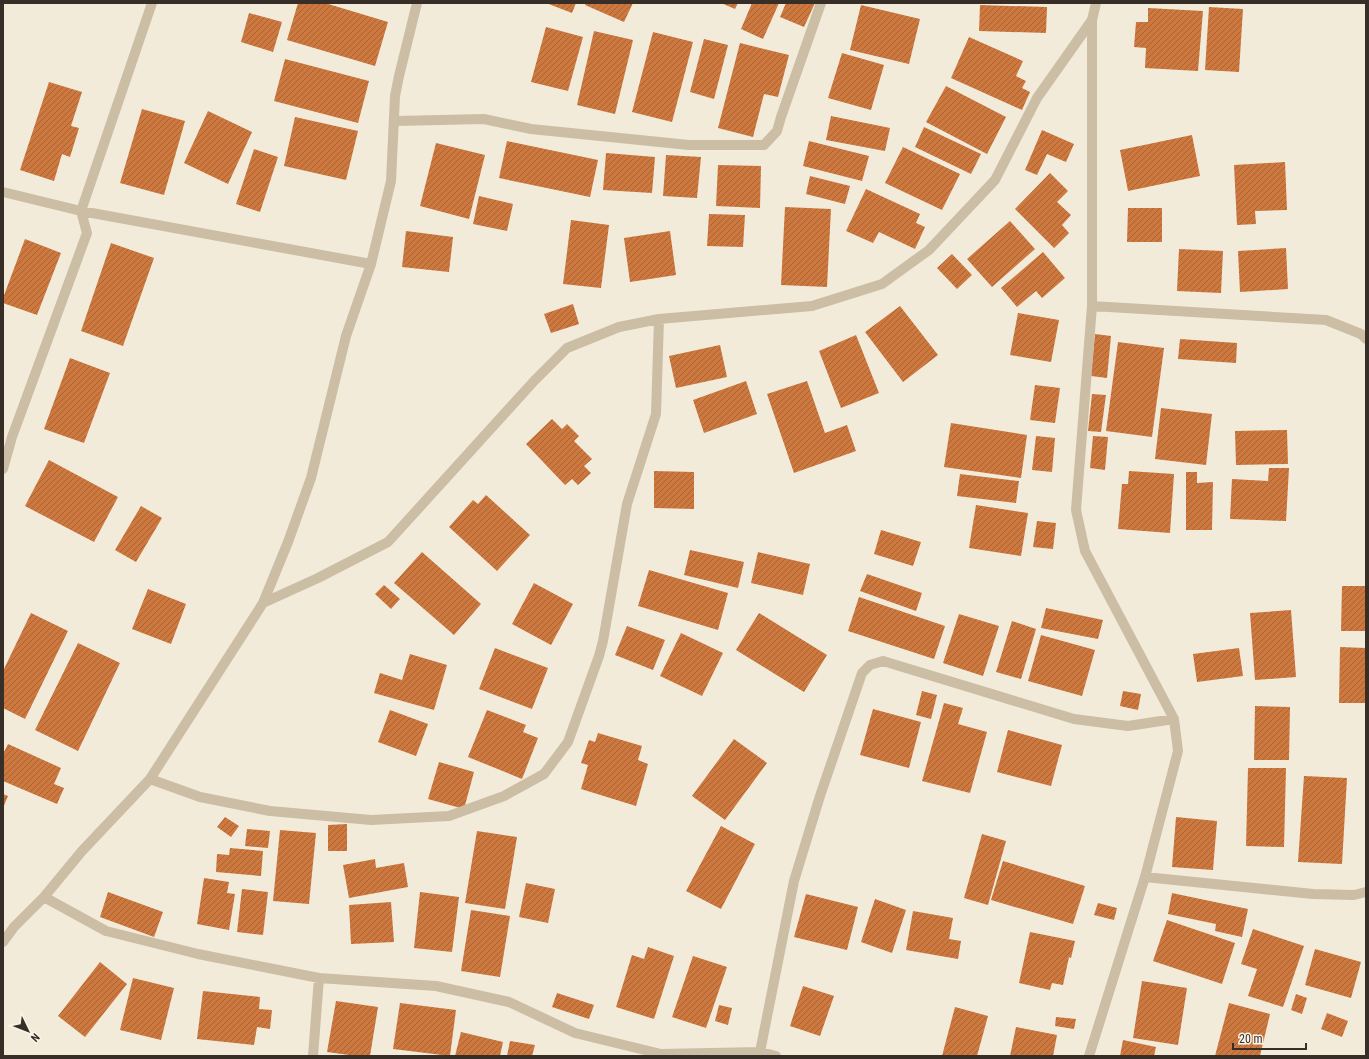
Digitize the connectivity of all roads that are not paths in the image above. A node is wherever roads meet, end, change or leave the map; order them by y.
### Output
1 (152, 3) edge
2 (417, 3) edge
3 (821, 3) edge
4 (1096, 3) edge
5 (1092, 20) junction
6 (394, 121) junction
7 (3, 192) edge
8 (81, 211) junction
9 (371, 264) junction
10 (1092, 306) junction
11 (659, 319) junction
12 (1366, 339) edge
13 (8, 436) edge
14 (3, 469) edge
15 (263, 603) junction
16 (1174, 719) junction
17 (150, 779) junction
18 (1145, 877) junction
19 (1366, 892) edge
20 (44, 897) junction
21 (3, 942) edge
22 (319, 978) junction
23 (760, 1052) junction
24 (660, 1055) edge
25 (313, 1056) edge
26 (776, 1056) edge
27 (1089, 1056) edge

1 - 8 street
2 - 6 street
3 - 6 street
4 - 5 street
5 - 10 street
5 - 11 street
6 - 9 street
7 - 8 street
8 - 9 street
8 - 13 street
9 - 15 street
10 - 12 street
10 - 16 street
11 - 15 street
11 - 17 street
13 - 14 street
15 - 17 street
16 - 18 street
16 - 23 street
17 - 20 street
18 - 19 street
18 - 27 street
20 - 21 street
20 - 22 street
22 - 24 street
22 - 25 street
23 - 24 street
23 - 26 street

